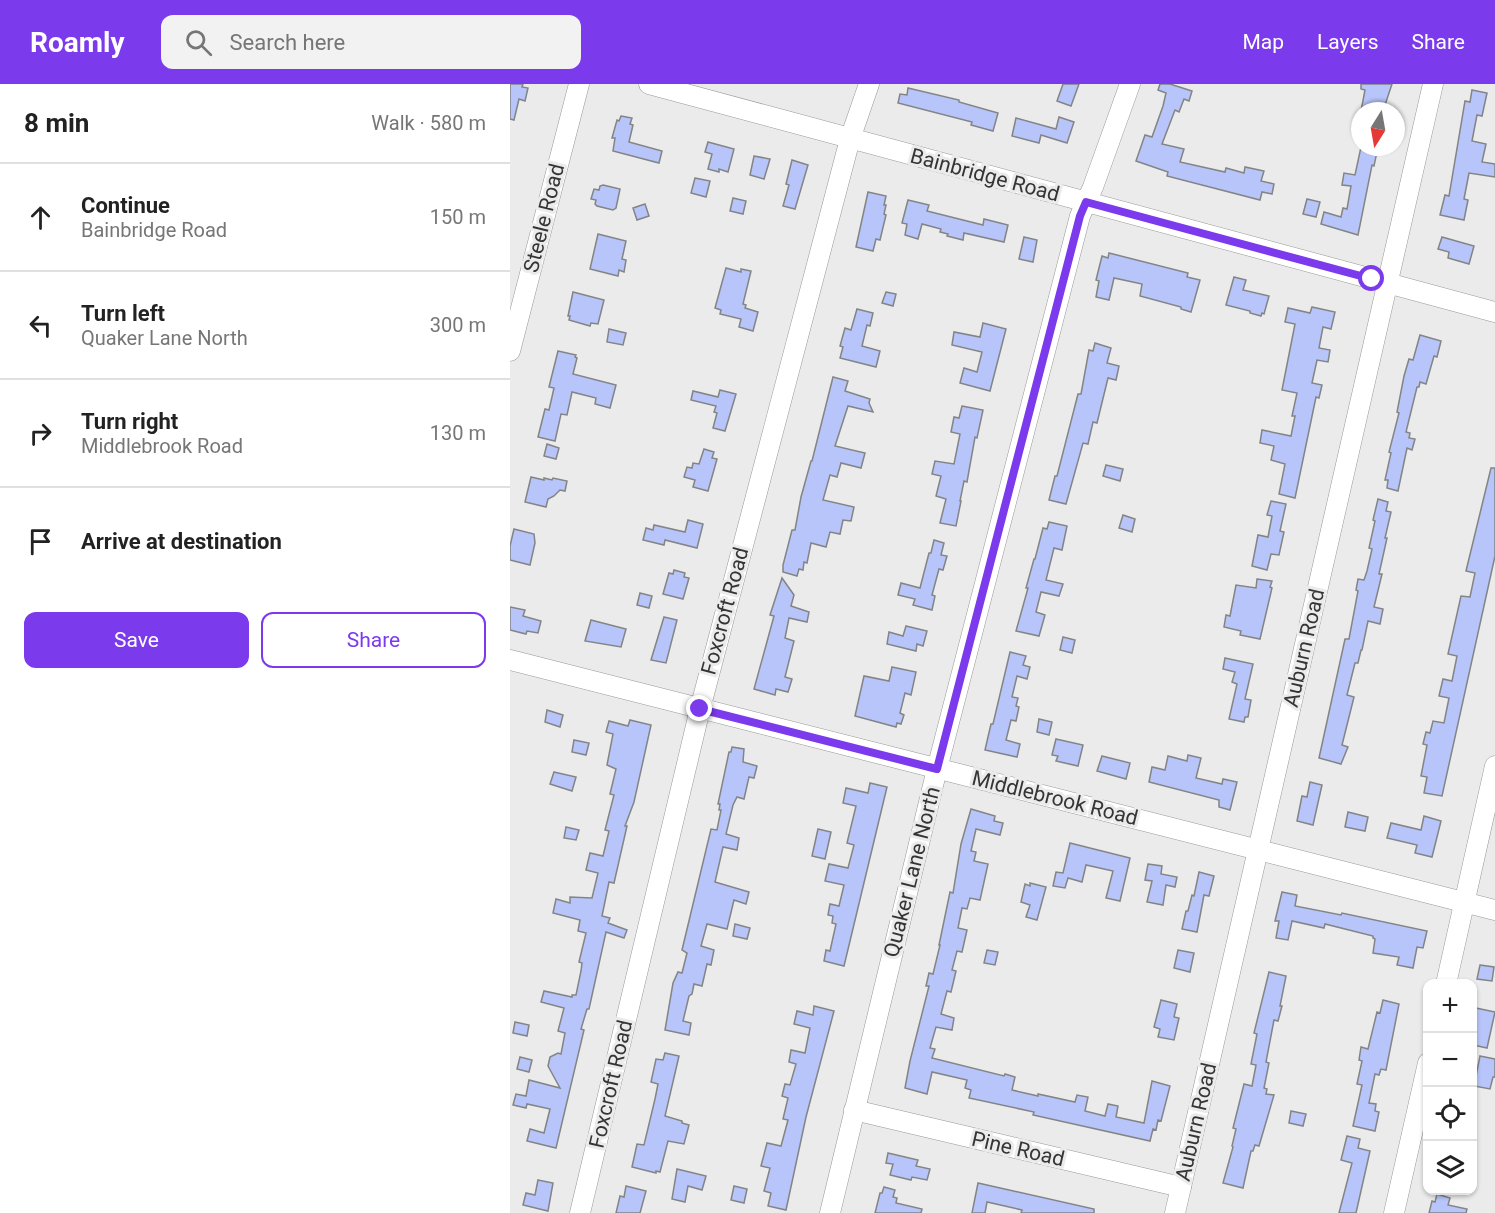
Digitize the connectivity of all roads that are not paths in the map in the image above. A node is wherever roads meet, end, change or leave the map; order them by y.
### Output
1 (579, 84) edge
2 (649, 84) edge
3 (869, 84) edge
4 (1130, 84) edge
5 (1433, 84) edge
6 (850, 139) junction
7 (1086, 202) junction
8 (1388, 283) junction
9 (1495, 312) edge
10 (510, 351) edge
11 (510, 660) edge
12 (700, 709) junction
13 (1495, 766) edge
14 (937, 769) junction
15 (1258, 849) junction
16 (1464, 903) junction
17 (1495, 910) edge
18 (1447, 979) edge
19 (1423, 1085) edge
20 (854, 1110) junction
21 (1181, 1187) junction
22 (580, 1213) edge
23 (830, 1213) edge
24 (1175, 1213) edge
25 (1394, 1213) edge

1 - 10 street, Steele Road
2 - 6 street, Bainbridge Road
3 - 6 street, Foxcroft Road
4 - 7 street, Quaker Lane North
5 - 8 street, Auburn Road
6 - 7 street, Bainbridge Road
6 - 12 street, Foxcroft Road
7 - 8 street, Bainbridge Road
7 - 14 street, Quaker Lane North
8 - 9 street, Bainbridge Road
8 - 15 street, Auburn Road
11 - 12 street, Middlebrook Road
12 - 14 street, Middlebrook Road
12 - 22 street, Foxcroft Road
13 - 16 street
14 - 15 street, Middlebrook Road
14 - 20 street, Quaker Lane North
15 - 16 street, Middlebrook Road
15 - 21 street, Auburn Road
16 - 17 street, Middlebrook Road
16 - 18 street
19 - 25 street
20 - 21 street, Pine Road
20 - 23 street, Quaker Lane North
21 - 24 street, Auburn Road

